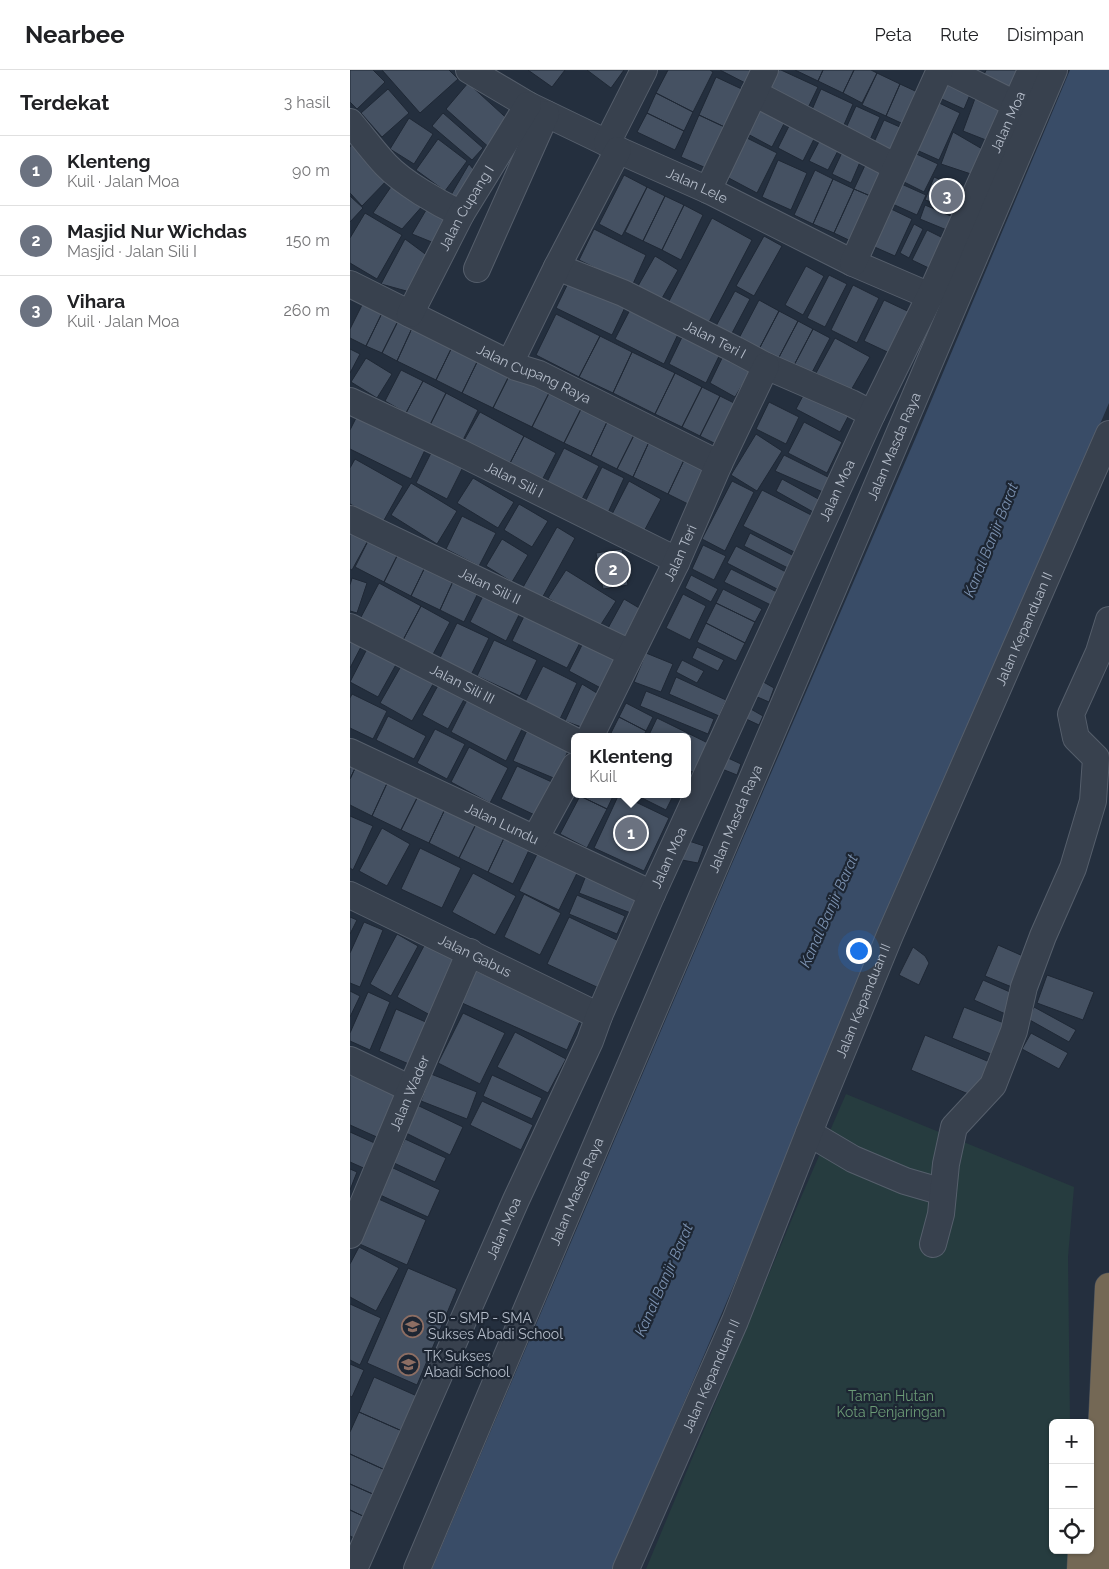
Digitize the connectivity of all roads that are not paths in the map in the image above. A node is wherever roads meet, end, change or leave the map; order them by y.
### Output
1 (469, 70) edge
2 (644, 70) edge
3 (940, 70) edge
4 (947, 70) edge
5 (1031, 70) edge
6 (1054, 70) edge
7 (759, 81) edge
8 (1015, 104) junction
9 (537, 110) junction
10 (350, 122) edge
11 (613, 147) junction
12 (896, 167) junction
13 (708, 190) junction
14 (461, 214) junction
15 (853, 263) junction
16 (557, 266) junction
17 (477, 269) dead end
18 (350, 284) edge
19 (930, 296) junction
20 (410, 314) junction
21 (510, 363) junction
22 (766, 366) junction
23 (350, 401) edge
24 (872, 414) junction
25 (1109, 434) edge
26 (719, 464) junction
27 (350, 519) edge
28 (676, 563) junction
29 (1109, 620) edge
30 (350, 627) edge
31 (630, 653) junction
32 (592, 733) edge
33 (571, 739) edge
34 (350, 752) edge
35 (571, 773) edge
36 (534, 839) junction
37 (652, 894) junction
38 (350, 895) edge
39 (470, 952) junction
40 (599, 1016) junction
41 (350, 1060) edge
42 (411, 1089) junction
43 (809, 1133) junction
44 (943, 1192) junction
45 (350, 1235) edge
46 (933, 1244) dead end
47 (1109, 1287) edge
48 (1100, 1451) junction
49 (1094, 1468) edge
50 (1082, 1554) edge
51 (354, 1569) edge
52 (417, 1569) edge
53 (626, 1569) edge
54 (1081, 1569) edge
55 (1106, 1569) edge

1 - 9 street, Jalan Lele
2 - 11 street
3 - 12 street
4 - 8 street
5 - 8 street, Jalan Moa
6 - 52 street, Jalan Masda Raya
7 - 12 street
7 - 13 street
8 - 19 street, Jalan Moa
9 - 11 street, Jalan Lele
9 - 14 street, Jalan Cupang I
9 - 17 street
10 - 14 street
11 - 13 street, Jalan Lele
11 - 16 street
12 - 15 street
13 - 15 street, Jalan Lele
14 - 20 street, Jalan Cupang I
15 - 19 street, Jalan Lele
16 - 21 street
16 - 22 street, Jalan Teri I
18 - 20 street, Jalan Cupang Raya
19 - 24 street, Jalan Moa
20 - 21 street, Jalan Cupang Raya
21 - 26 street, Jalan Cupang Raya
22 - 24 street, Jalan Teri I
22 - 26 street, Jalan Teri
23 - 28 street, Jalan Sili I
24 - 37 street, Jalan Moa
25 - 43 street, Jalan Kepanduan II
26 - 28 street, Jalan Teri
27 - 31 street, Jalan Sili II
28 - 31 street, Jalan Teri
29 - 44 street
30 - 33 street, Jalan Sili III
31 - 32 street, Jalan Teri
34 - 36 street, Jalan Lundu
35 - 36 street
36 - 37 street, Jalan Lundu
37 - 40 street, Jalan Moa
38 - 39 street, Jalan Gabus
39 - 40 street, Jalan Gabus
39 - 42 street, Jalan Wader
40 - 51 street, Jalan Moa
41 - 42 street
42 - 45 street, Jalan Wader
43 - 44 street
43 - 53 street, Jalan Kepanduan II
44 - 46 street
47 - 48 highway
48 - 49 highway
48 - 55 highway
50 - 54 highway

